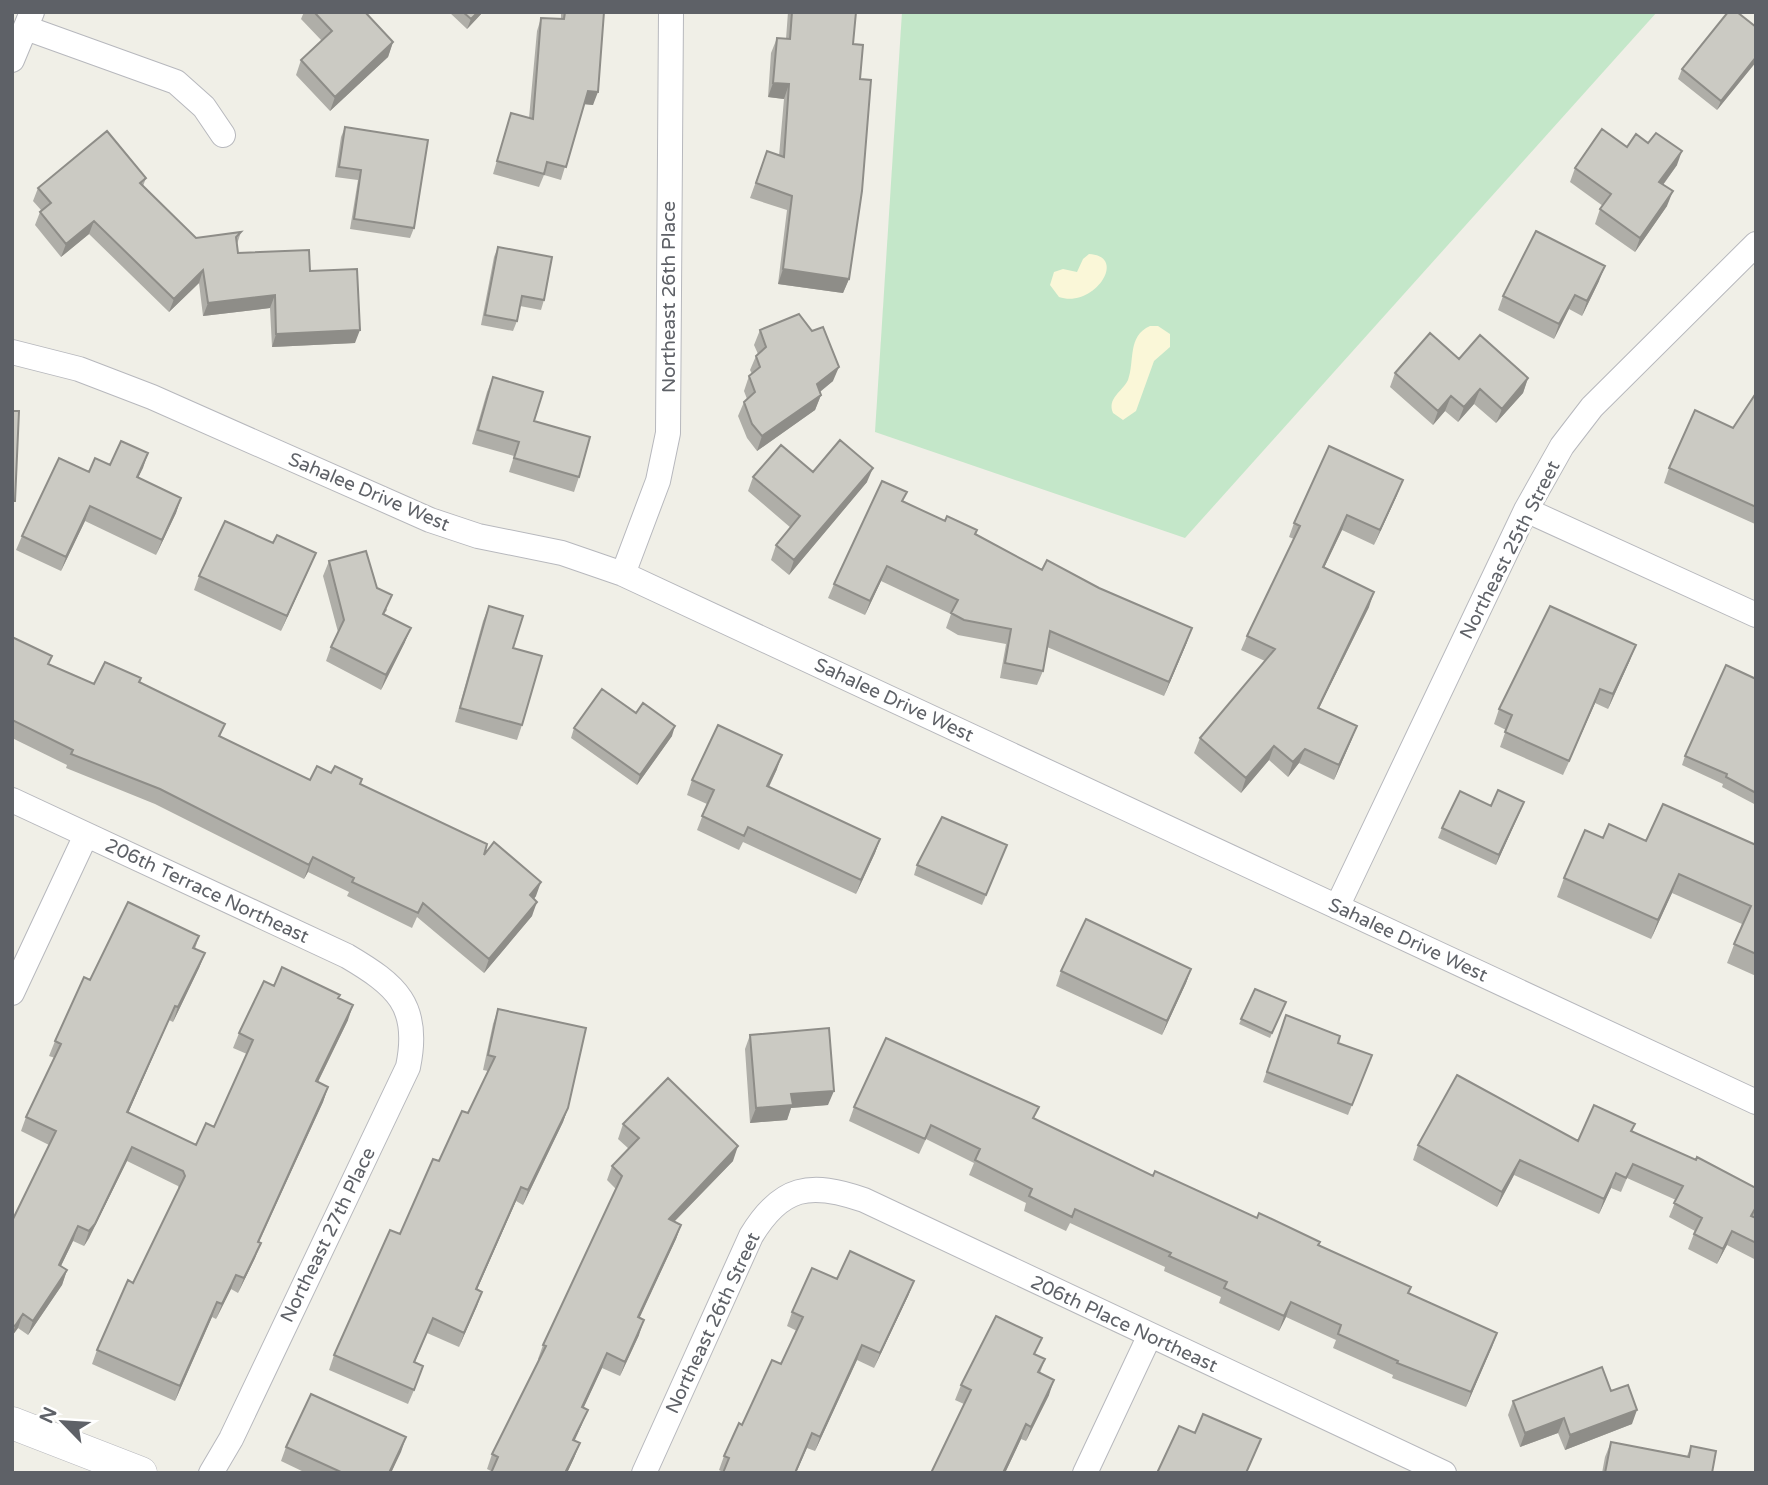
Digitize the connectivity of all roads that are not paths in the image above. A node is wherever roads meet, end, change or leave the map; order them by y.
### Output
1 (671, 12) edge
2 (29, 20) edge
3 (12, 60) edge
4 (223, 135) dead end
5 (1756, 243) edge
6 (12, 352) edge
7 (1526, 510) junction
8 (623, 573) junction
9 (1756, 615) edge
10 (12, 800) edge
11 (86, 835) junction
12 (1337, 907) junction
13 (396, 992) joint
14 (12, 993) edge
15 (1756, 1102) edge
16 (800, 1190) joint
17 (1149, 1337) junction
18 (12, 1423) edge
19 (141, 1473) edge
20 (211, 1473) edge
21 (644, 1473) edge
22 (1085, 1473) edge
23 (1444, 1473) edge

1 - 8 street, Northeast 26th Place
2 - 3 street
2 - 4 street
5 - 7 street, Northeast 25th Street
6 - 8 street, Sahalee Drive West
7 - 9 street
7 - 12 street, Northeast 25th Street
8 - 12 street, Sahalee Drive West
10 - 11 street, 206th Terrace Northeast
11 - 13 street, 206th Terrace Northeast
11 - 14 street
12 - 15 street, Sahalee Drive West
13 - 20 street, Northeast 27th Place
16 - 17 street, 206th Place Northeast
16 - 21 street, Northeast 26th Street
17 - 22 street
17 - 23 street, 206th Place Northeast
18 - 19 street

